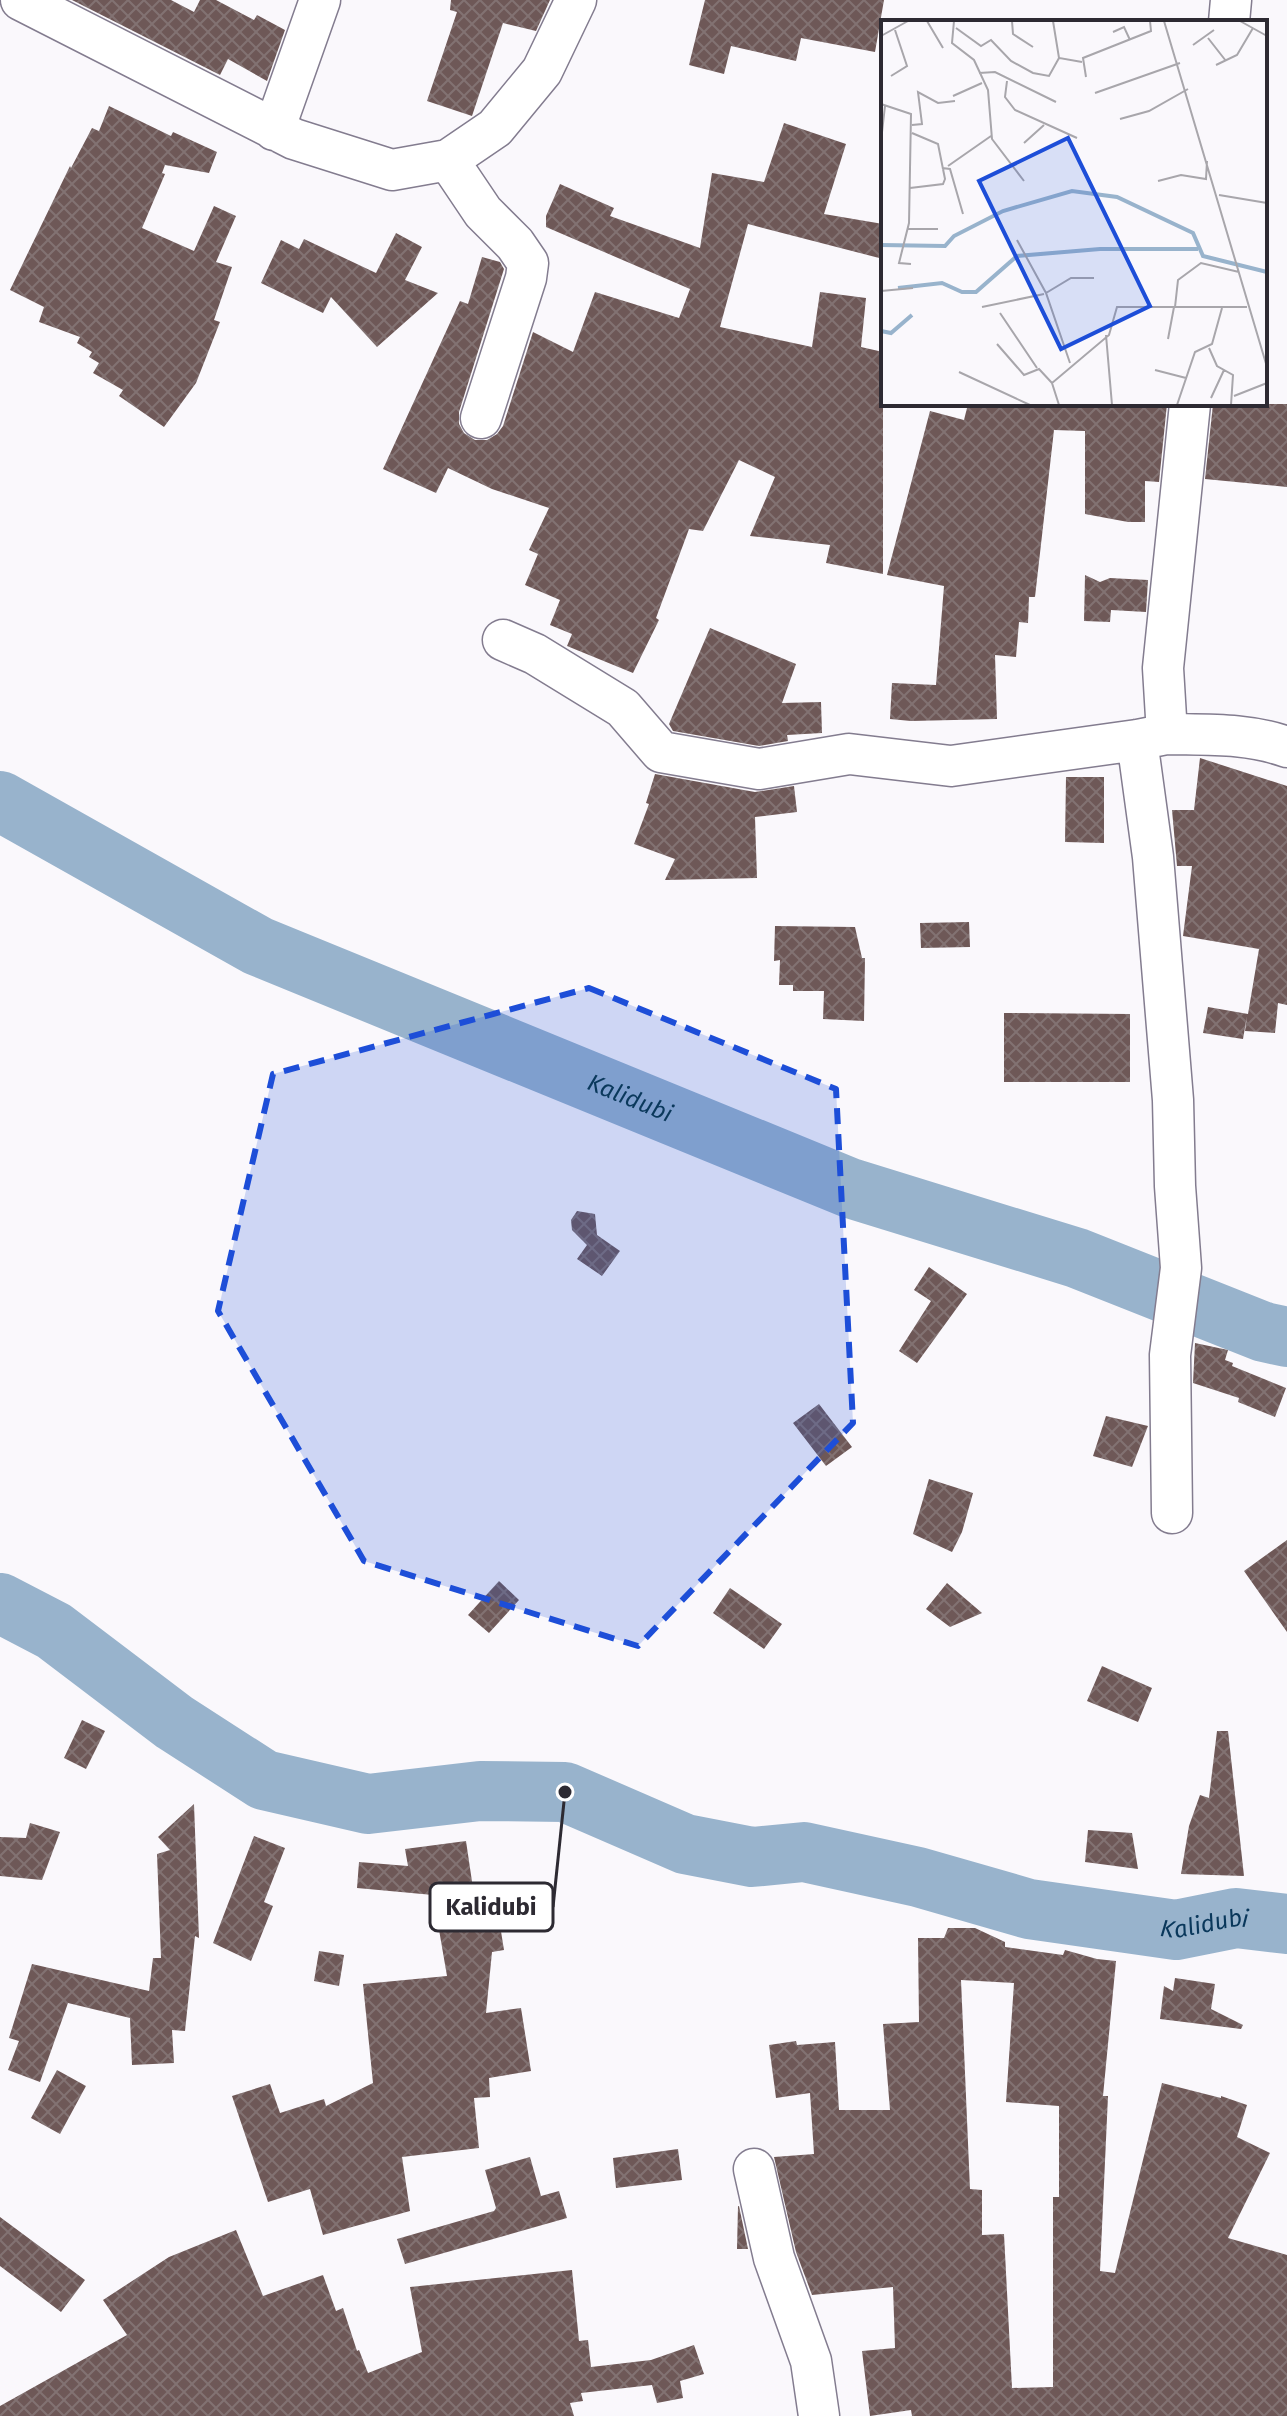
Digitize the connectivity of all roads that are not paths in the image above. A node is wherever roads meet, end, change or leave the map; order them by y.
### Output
1 (21, 0) edge
2 (320, 0) edge
3 (576, 0) edge
4 (1231, 0) edge
5 (1229, 20) edge
6 (274, 130) junction
7 (448, 160) junction
8 (1190, 406) edge
9 (481, 418) dead end
10 (503, 640) dead end
11 (1152, 737) junction
12 (1287, 747) edge
13 (1172, 1513) dead end
14 (754, 2169) dead end
15 (819, 2416) edge

1 - 6 street
2 - 6 street
3 - 7 street
4 - 5 street
6 - 7 street
7 - 9 street
8 - 11 street
10 - 11 street
11 - 12 street
11 - 13 street
14 - 15 street

